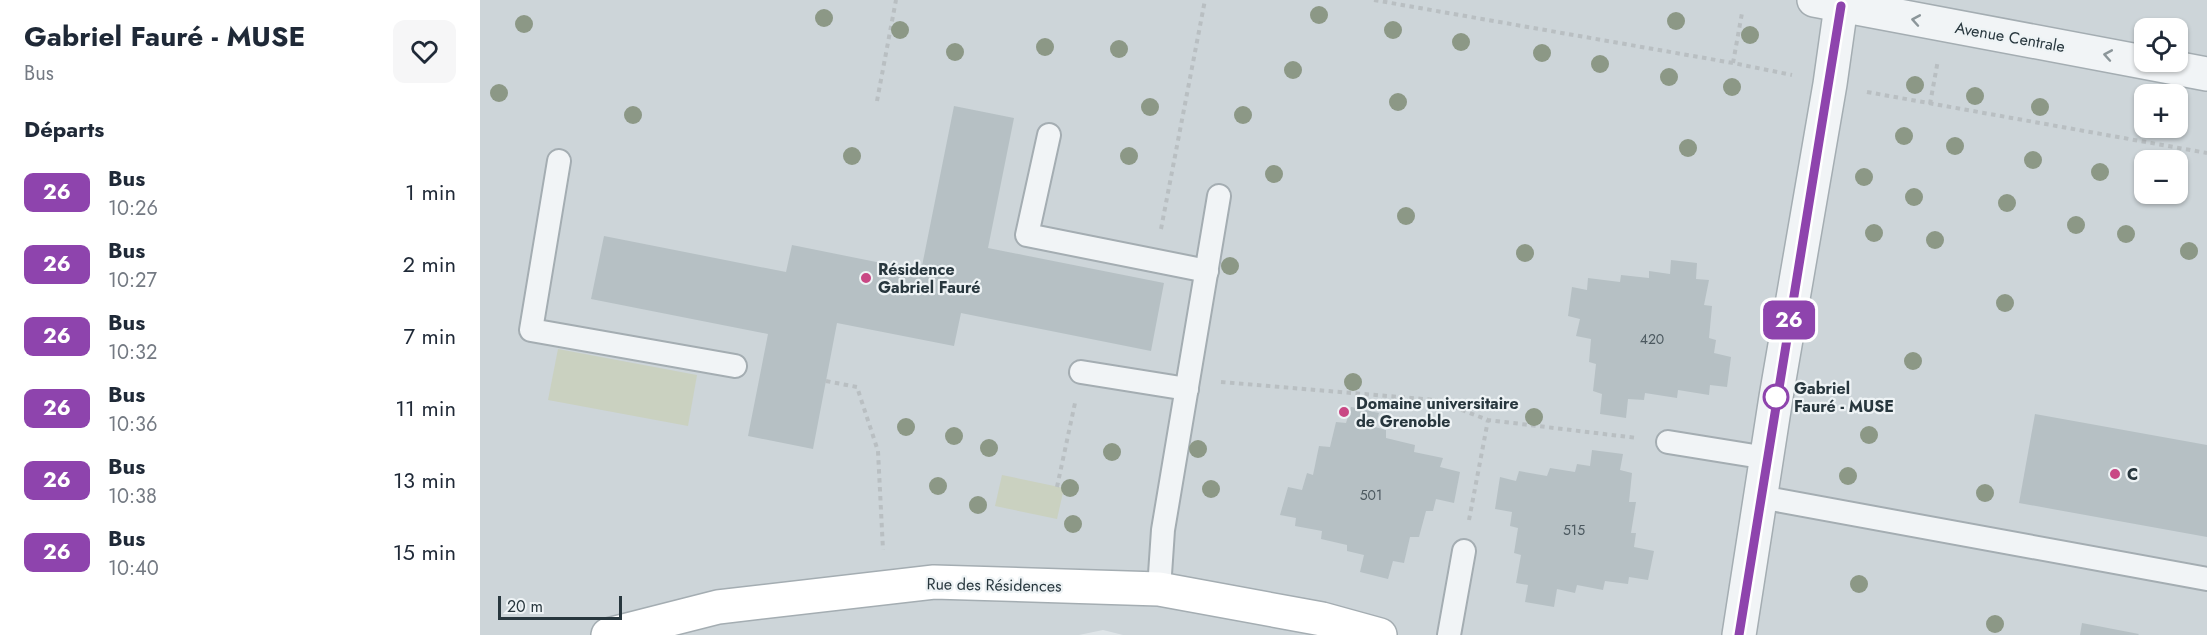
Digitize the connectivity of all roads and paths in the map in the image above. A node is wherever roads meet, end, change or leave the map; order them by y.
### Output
1 (896, 0) edge
2 (1205, 0) edge
3 (1828, 3) edge
4 (1742, 13) dead end
5 (1939, 54) dead end
6 (1733, 63) dead end
7 (2207, 74) edge
8 (877, 101) dead end
9 (1930, 104) dead end
10 (1049, 135) dead end
11 (559, 161) dead end
12 (1219, 196) dead end
13 (1156, 261) junction
14 (1207, 271) junction
15 (735, 366) dead end
16 (1082, 372) joint
17 (826, 381) dead end
18 (1227, 383) dead end
19 (1187, 389) junction
20 (1488, 420) junction
21 (1635, 437) dead end
22 (1668, 442) dead end
23 (1767, 458) junction
24 (1057, 487) dead end
25 (1760, 497) junction
26 (1472, 504) dead end
27 (1464, 551) dead end
28 (883, 554) dead end
29 (2207, 579) edge
30 (1159, 589) junction
31 (608, 635) edge
32 (1380, 635) edge
33 (1449, 635) edge
34 (1739, 635) edge

1 - 8 path
2 - 13 path
7 -> 3 street, Avenue Centrale
3 - 23 street
4 - 6 path
5 - 9 path
10 - 13 lane
11 - 15 lane
12 - 14 lane
13 - 14 lane
14 - 19 lane
16 - 19 lane
16 - 24 path
17 - 28 path
18 - 20 path
19 - 30 lane
20 - 21 path
20 - 26 path
22 - 23 lane
23 - 25 street
25 - 29 lane
25 - 34 street
27 - 33 lane
30 - 31 street, Rue des Résidences
30 - 32 street, Rue des Résidences

